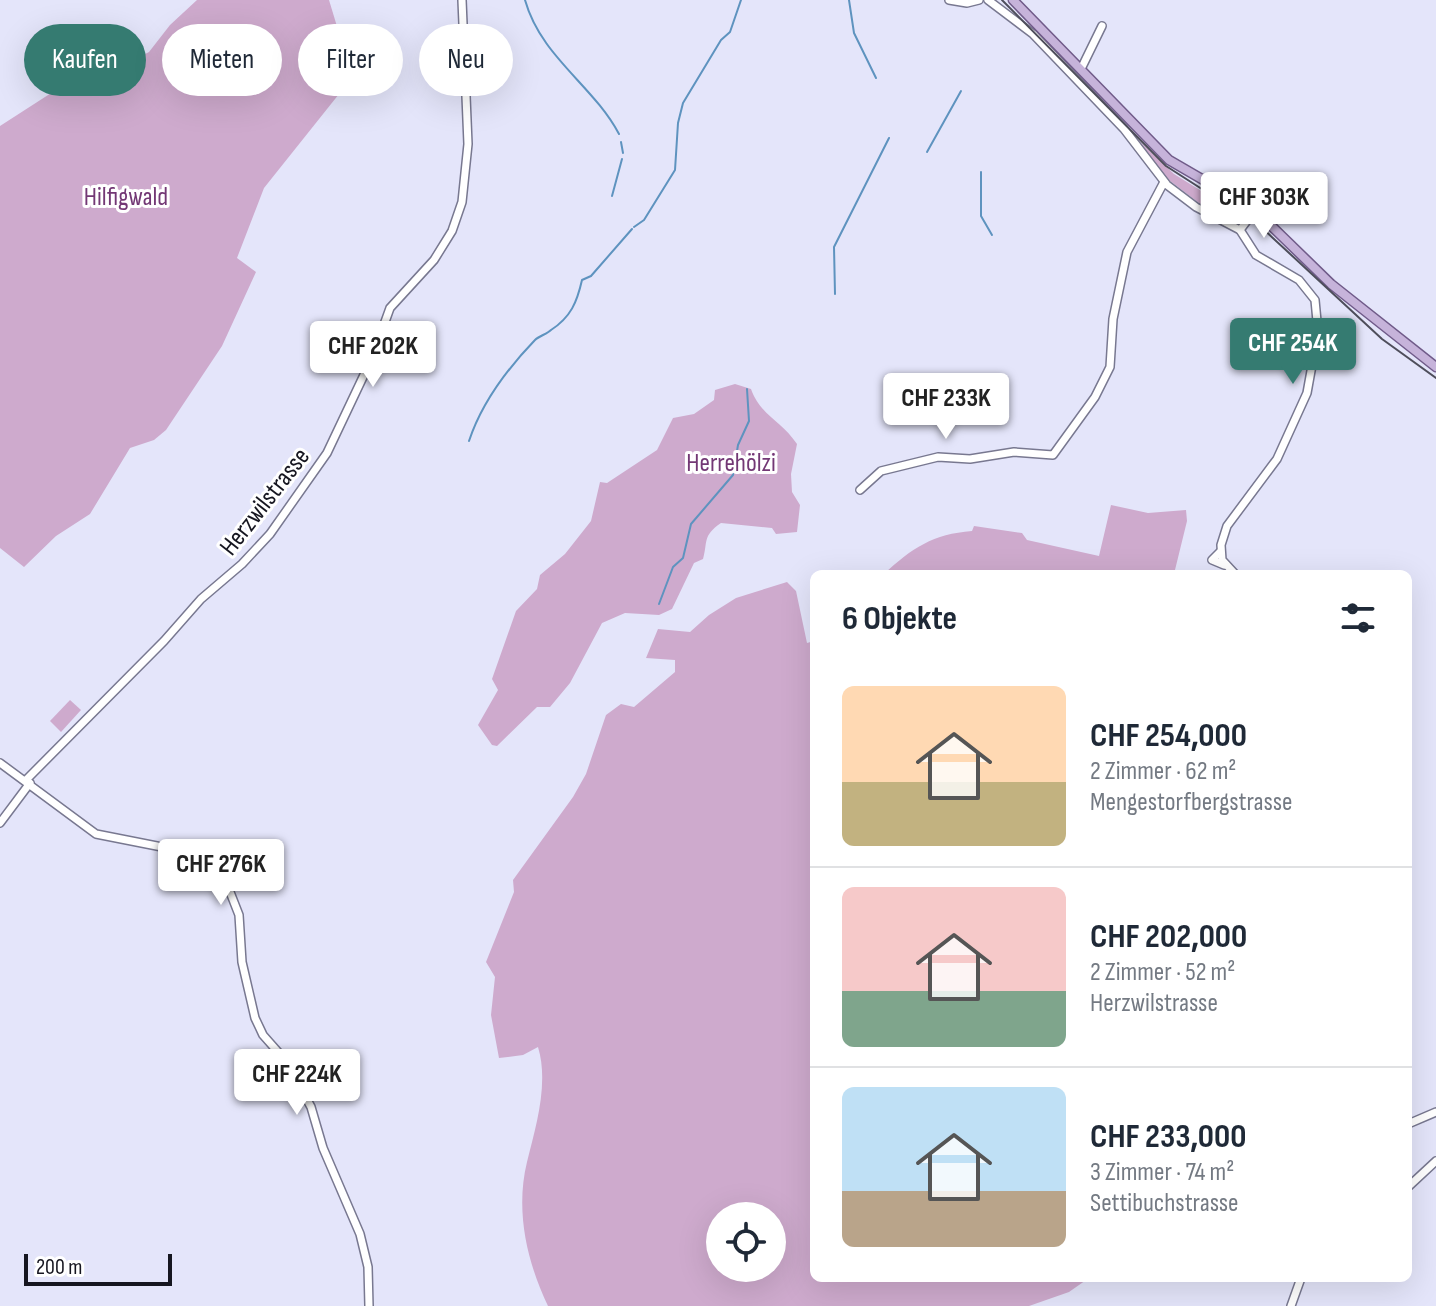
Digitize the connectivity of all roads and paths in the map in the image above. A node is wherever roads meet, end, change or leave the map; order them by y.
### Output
1 (462, 0) edge
2 (949, 0) edge
3 (979, 0) edge
4 (988, 0) edge
5 (1013, 0) edge
6 (1102, 26) dead end
7 (1081, 69) junction
8 (1164, 182) junction
9 (1255, 210) junction
10 (1240, 230) junction
11 (1436, 367) edge
12 (860, 490) dead end
13 (1230, 570) edge
14 (0, 763) edge
15 (28, 782) junction
16 (0, 823) edge
17 (1436, 1112) edge
18 (1412, 1122) edge
19 (1436, 1161) edge
20 (1412, 1183) edge
21 (1300, 1282) edge
22 (369, 1306) edge
23 (1291, 1306) edge

1 - 15 street, Herzwilstrasse
2 - 3 street
4 - 8 street
5 - 7 main road
6 - 7 street
7 - 9 main road
8 - 10 street
8 - 12 street
9 - 10 street
9 - 11 main road
10 - 13 street
14 - 15 street
15 - 16 street, Herzwilstrasse
15 - 22 street
17 - 18 street
19 - 20 street
21 - 23 street

